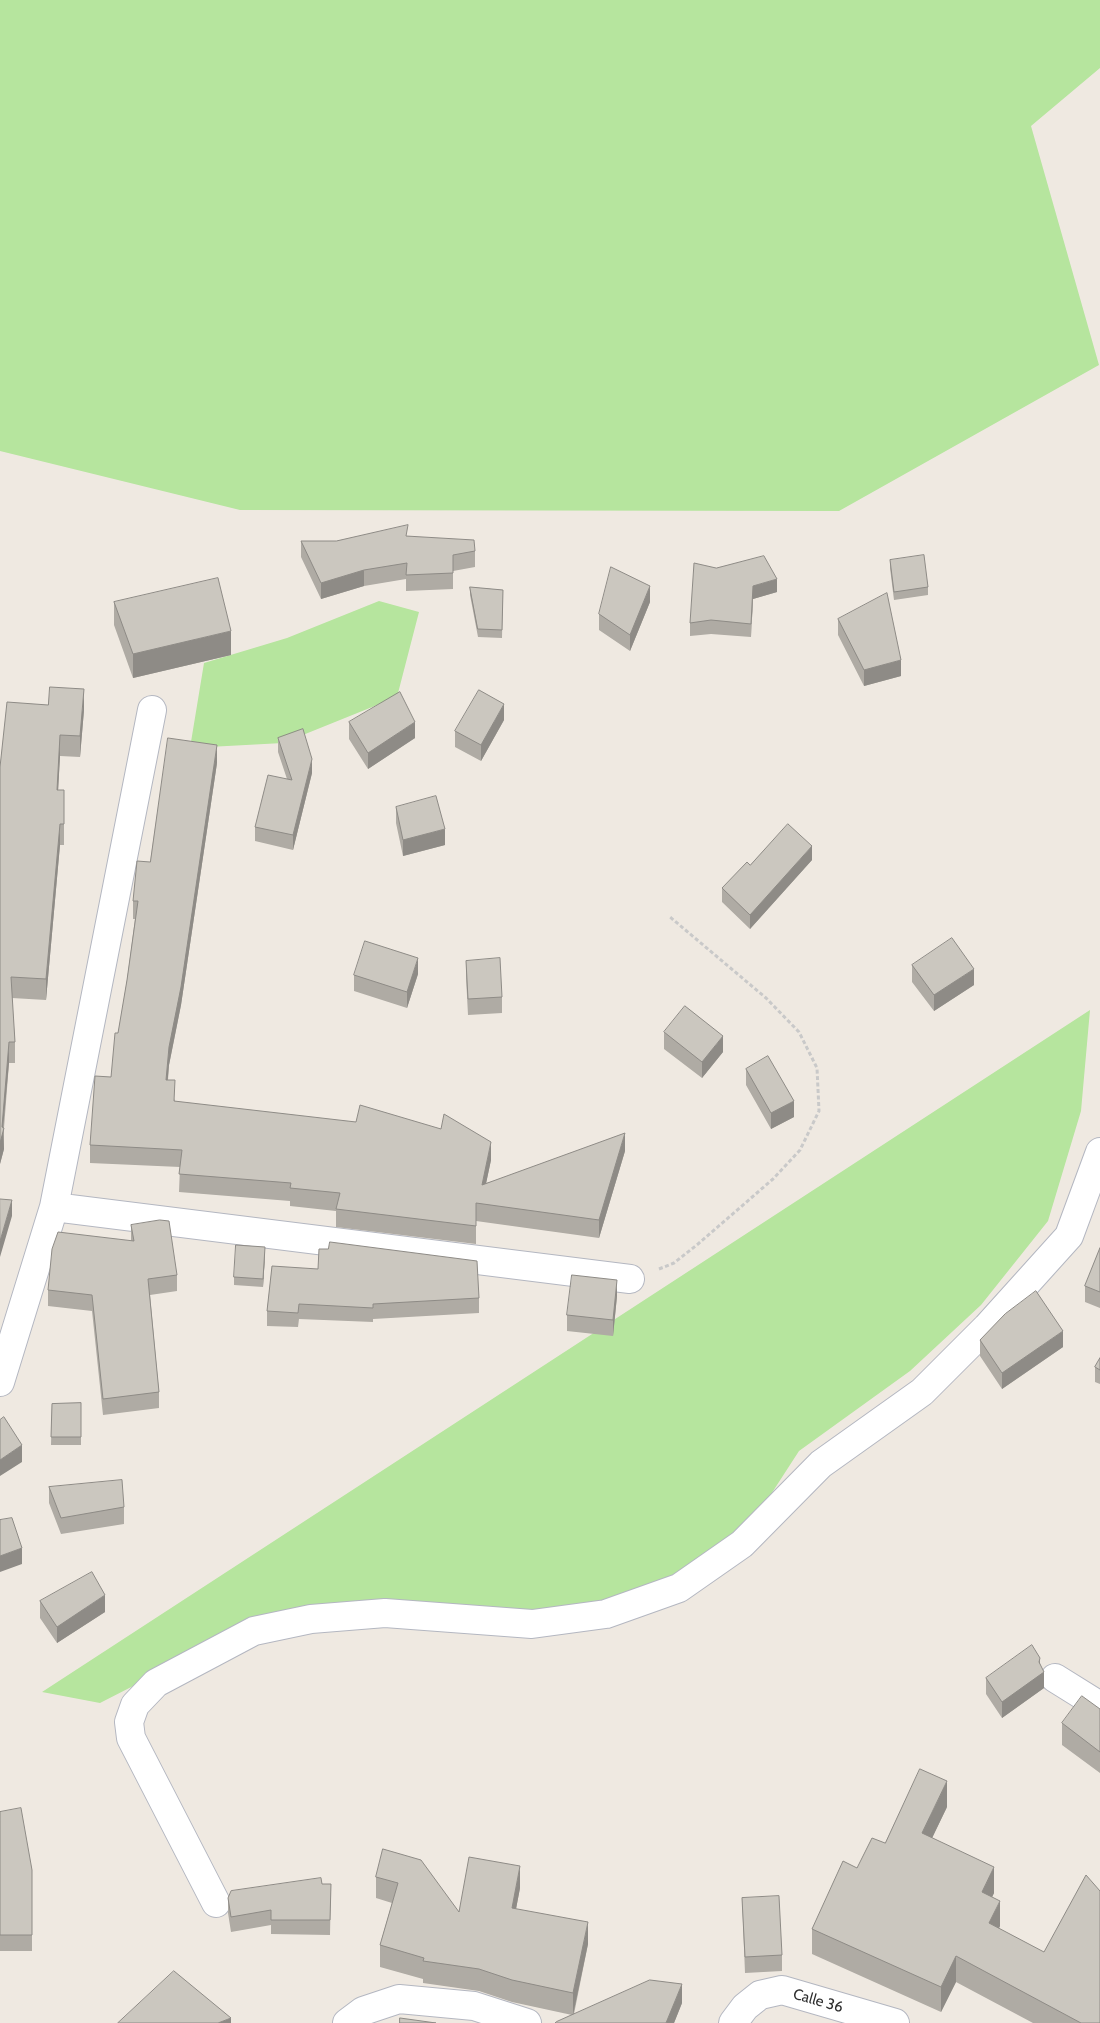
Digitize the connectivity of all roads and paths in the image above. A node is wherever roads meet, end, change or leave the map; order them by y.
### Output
1 (152, 710) dead end
2 (670, 917) dead end
3 (1100, 1152) edge
4 (54, 1207) junction
5 (630, 1279) joint
6 (0, 1382) edge
7 (1055, 1678) dead end
8 (1100, 1706) edge
9 (216, 1903) dead end
10 (739, 2015) edge
11 (347, 2023) edge
12 (527, 2023) edge
13 (895, 2023) edge

1 - 4 street
2 - 5 path
3 - 9 street
4 - 5 street
4 - 6 street
7 - 8 street
10 - 13 street, Calle 36
11 - 12 street

